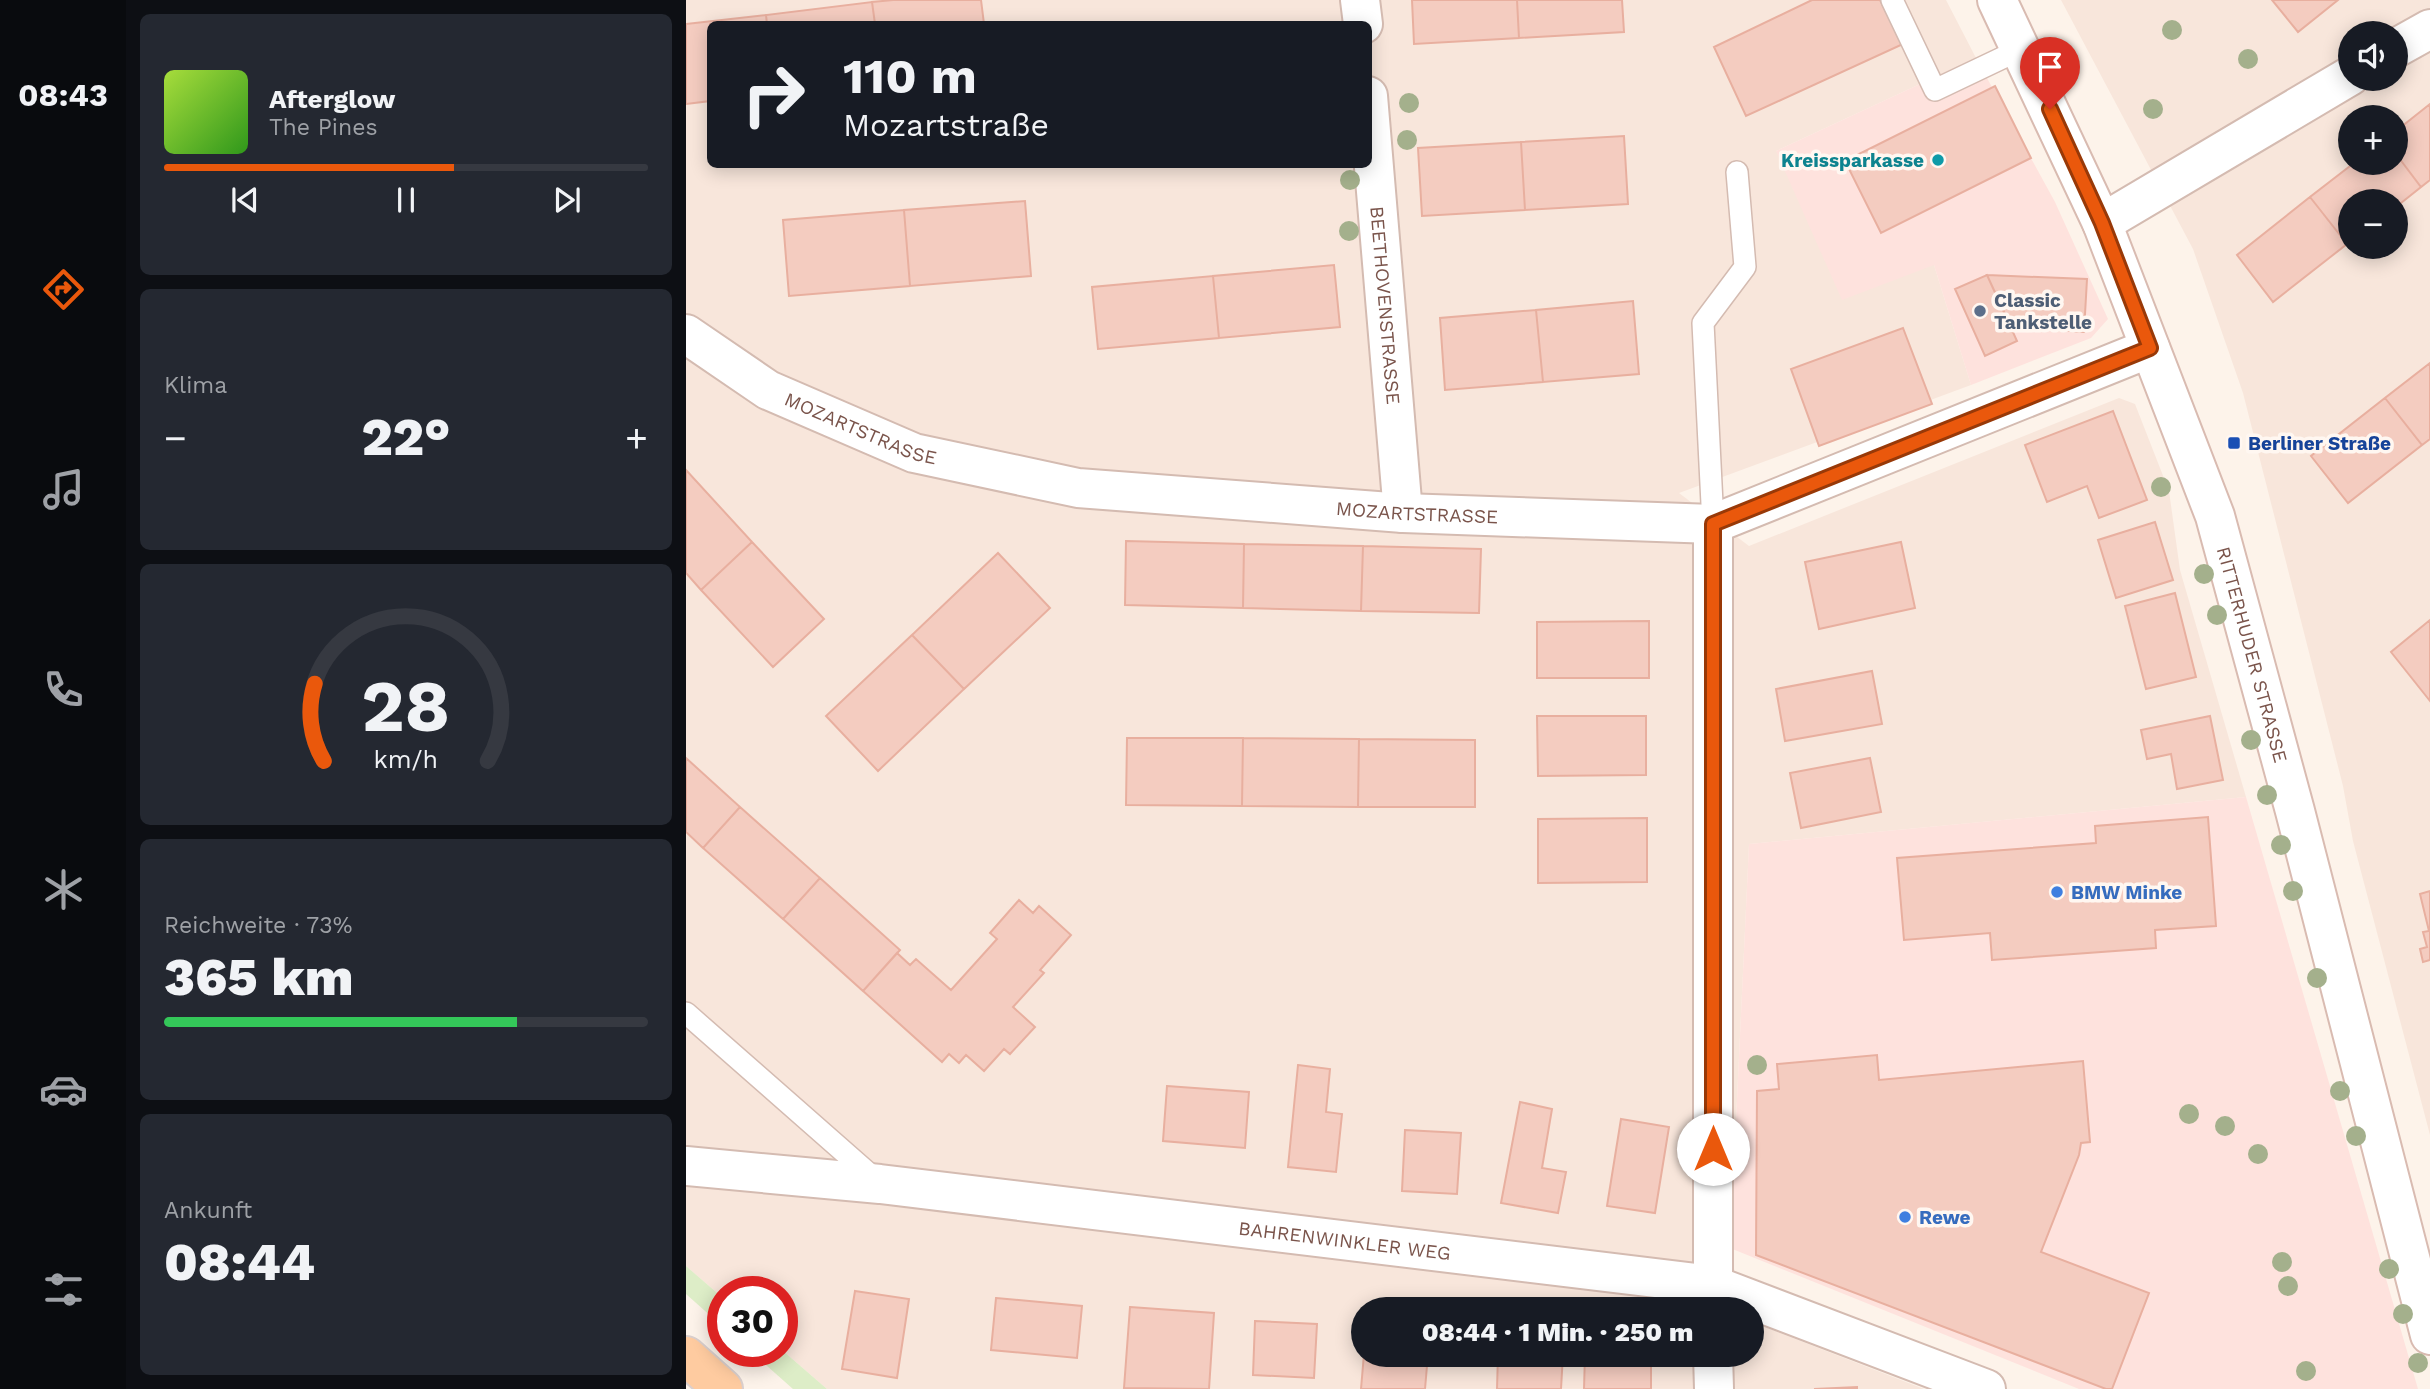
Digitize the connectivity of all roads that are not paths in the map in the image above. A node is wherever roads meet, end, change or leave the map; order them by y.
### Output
1 (1360, 0) edge
2 (1892, 0) edge
3 (1997, 0) edge
4 (1363, 21) edge
5 (2430, 29) edge
6 (2408, 41) edge
7 (2021, 49) junction
8 (2338, 83) edge
9 (1372, 144) edge
10 (1737, 172) dead end
11 (2102, 223) junction
12 (686, 334) edge
13 (2150, 348) junction
14 (1403, 513) junction
15 (1713, 524) junction
16 (686, 1013) edge
17 (686, 1167) edge
18 (880, 1184) junction
19 (1713, 1297) edge
20 (1764, 1314) edge
21 (2430, 1335) edge
22 (686, 1356) edge
23 (1713, 1367) edge
24 (723, 1389) edge
25 (1714, 1389) edge
26 (1986, 1389) edge

1 - 4 street
2 - 7 lane
3 - 7 street, RITTERHUDER STRASSE
5 - 6 street
7 - 11 street, RITTERHUDER STRASSE
8 - 11 street
9 - 14 street, BEETHOVENSTRASSE
10 - 15 lane
11 - 13 street, RITTERHUDER STRASSE
12 - 14 street, MOZARTSTRASSE
13 - 15 street, MOZARTSTRASSE
13 - 21 street, RITTERHUDER STRASSE
14 - 15 street, MOZARTSTRASSE
15 - 19 street
16 - 18 lane
17 - 18 street, BAHRENWINKLER WEG
18 - 19 street, BAHRENWINKLER WEG
20 - 26 street, BAHRENWINKLER WEG
22 - 24 main road
23 - 25 street

